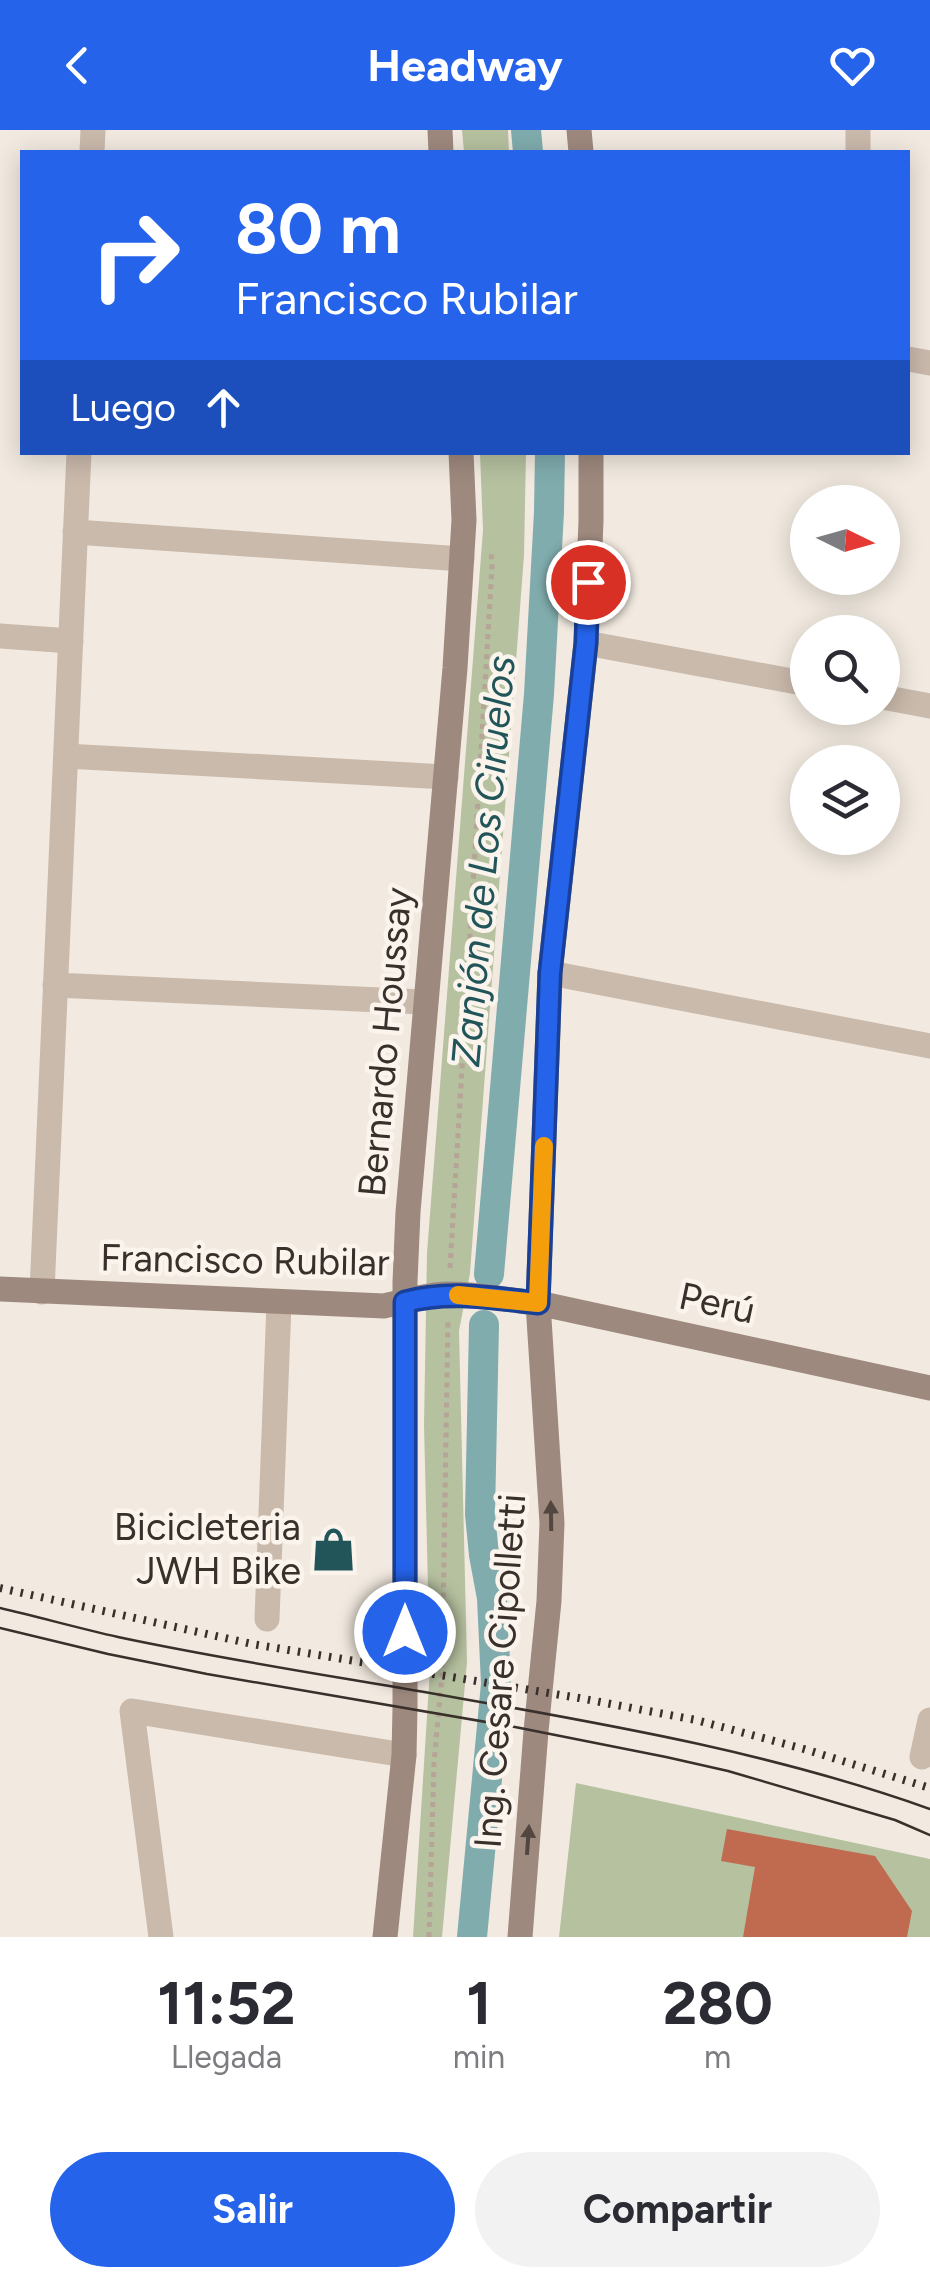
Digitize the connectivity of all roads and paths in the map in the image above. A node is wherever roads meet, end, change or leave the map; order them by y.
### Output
1 (79, 455) edge
2 (461, 455) edge
3 (591, 455) edge
4 (75, 532) junction
5 (491, 548) dead end
6 (462, 559) junction
7 (0, 636) edge
8 (71, 641) junction
9 (586, 643) junction
10 (790, 681) edge
11 (900, 701) edge
12 (930, 706) edge
13 (66, 756) junction
14 (446, 777) junction
15 (550, 973) junction
16 (55, 985) junction
17 (424, 1002) junction
18 (930, 1046) edge
19 (0, 1290) edge
20 (42, 1292) junction
21 (448, 1294) junction
22 (487, 1297) joint
23 (405, 1302) junction
24 (279, 1303) junction
25 (538, 1303) junction
26 (930, 1388) edge
27 (267, 1618) dead end
28 (930, 1720) edge
29 (404, 1755) junction
30 (922, 1757) dead end
31 (161, 1937) edge
32 (385, 1937) edge
33 (429, 1937) edge
34 (520, 1937) edge

1 - 4 street
2 - 6 street, Bernardo Houssay
3 - 9 street, Ing. Cesare Cipolletti
4 - 6 street
4 - 8 street
5 - 21 path
6 - 14 street, Bernardo Houssay
7 - 8 street
8 - 13 street
9 - 10 street
9 - 15 street, Ing. Cesare Cipolletti
11 - 12 street
13 - 14 street
13 - 16 street
14 - 17 street, Bernardo Houssay
15 - 18 street
15 - 25 street, Ing. Cesare Cipolletti
16 - 17 street
16 - 20 street
17 - 23 street, Bernardo Houssay
19 - 20 street, Francisco Rubilar
20 - 24 street, Francisco Rubilar
21 - 22 street, Francisco Rubilar
21 - 23 street, Francisco Rubilar
21 - 33 path
22 - 25 street, Perú
23 - 24 street, Francisco Rubilar
23 - 29 street, Bernardo Houssay
24 - 27 street
25 - 26 street, Perú
34 -> 25 street, Ing. Cesare Cipolletti
28 - 30 street
29 - 31 street
29 - 32 street, Bernardo Houssay

